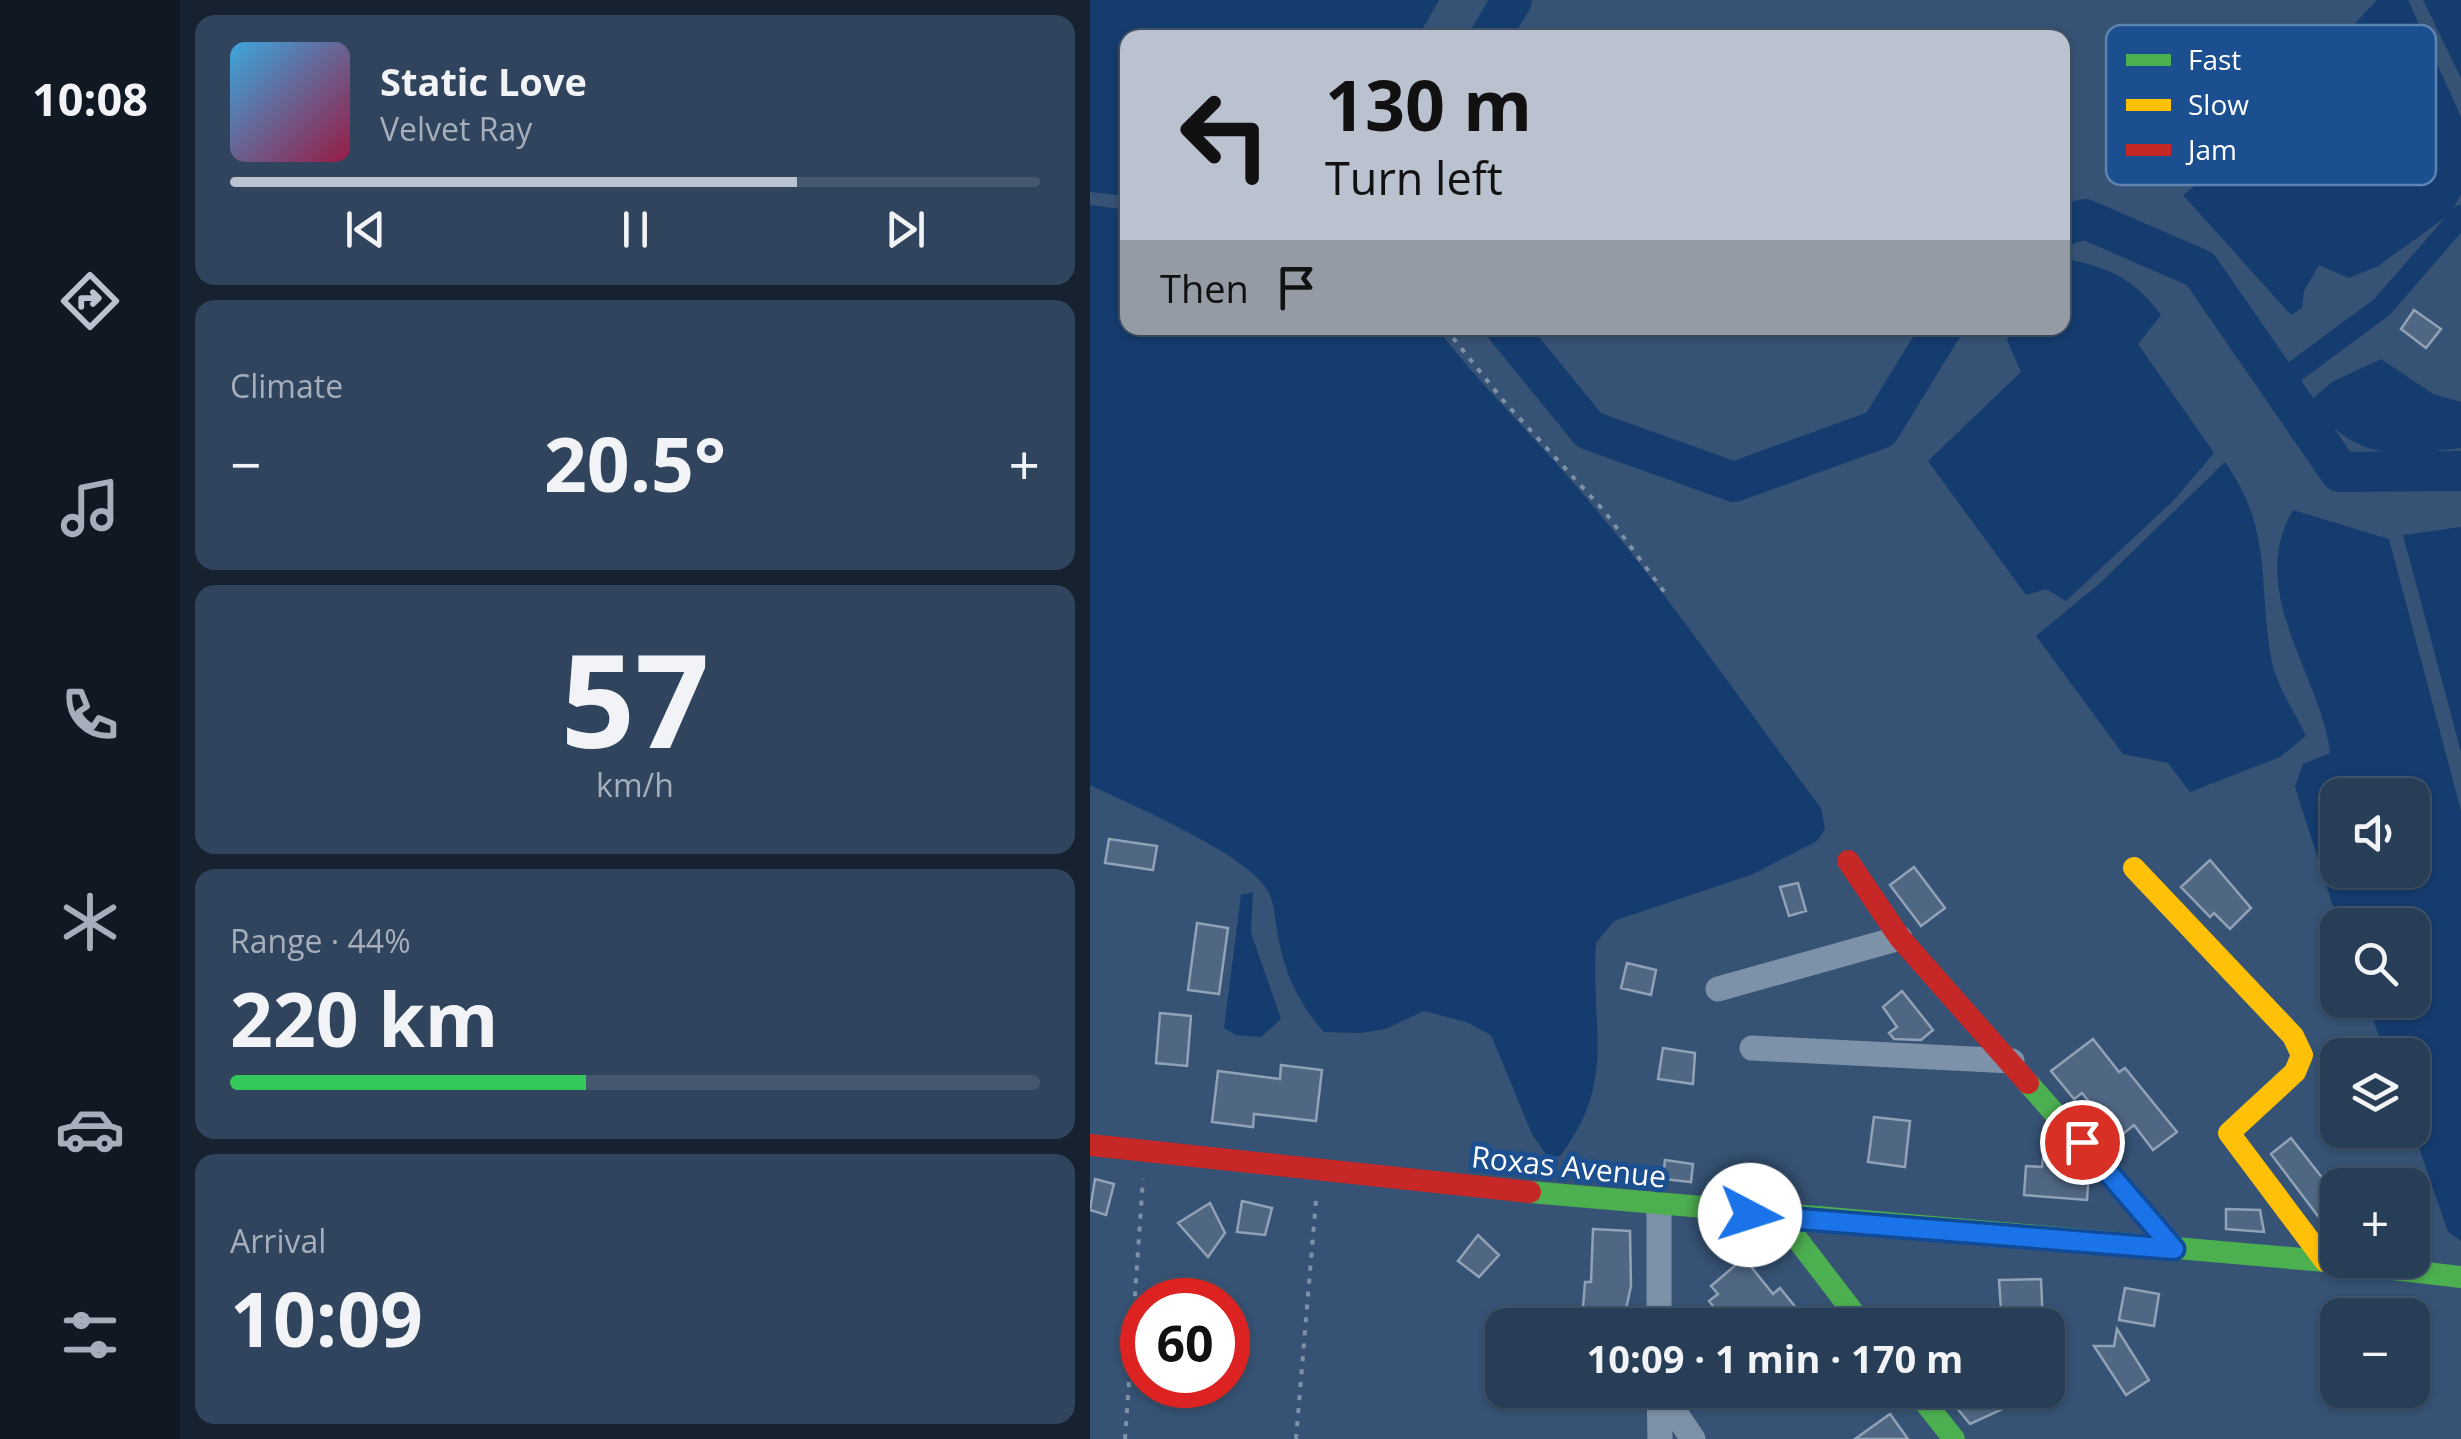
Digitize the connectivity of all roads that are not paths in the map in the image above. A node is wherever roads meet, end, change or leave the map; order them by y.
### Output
1 (1848, 861) dead end
2 (2134, 868) dead end
3 (1900, 938) junction
4 (1718, 989) dead end
5 (1752, 1048) dead end
6 (2012, 1062) junction
7 (1090, 1146) edge
8 (1660, 1206) junction
9 (1780, 1218) junction
10 (2174, 1249) junction
11 (2320, 1254) edge
12 (2320, 1261) edge
13 (2430, 1273) edge
14 (2461, 1277) edge
15 (1660, 1308) edge
16 (1850, 1308) edge
17 (1929, 1408) edge
18 (1660, 1439) edge
19 (1693, 1439) edge
20 (1954, 1439) edge

1 - 3 main road
2 - 11 main road
3 - 4 street
3 - 6 main road
5 - 6 street
6 - 10 main road
7 - 8 main road, Roxas Avenue
8 - 9 main road, Roxas Avenue
8 - 15 street
9 - 10 main road, Roxas Avenue
9 - 16 main road
10 - 12 main road, Roxas Avenue
13 - 14 main road, Roxas Avenue
17 - 20 main road
18 - 19 street

